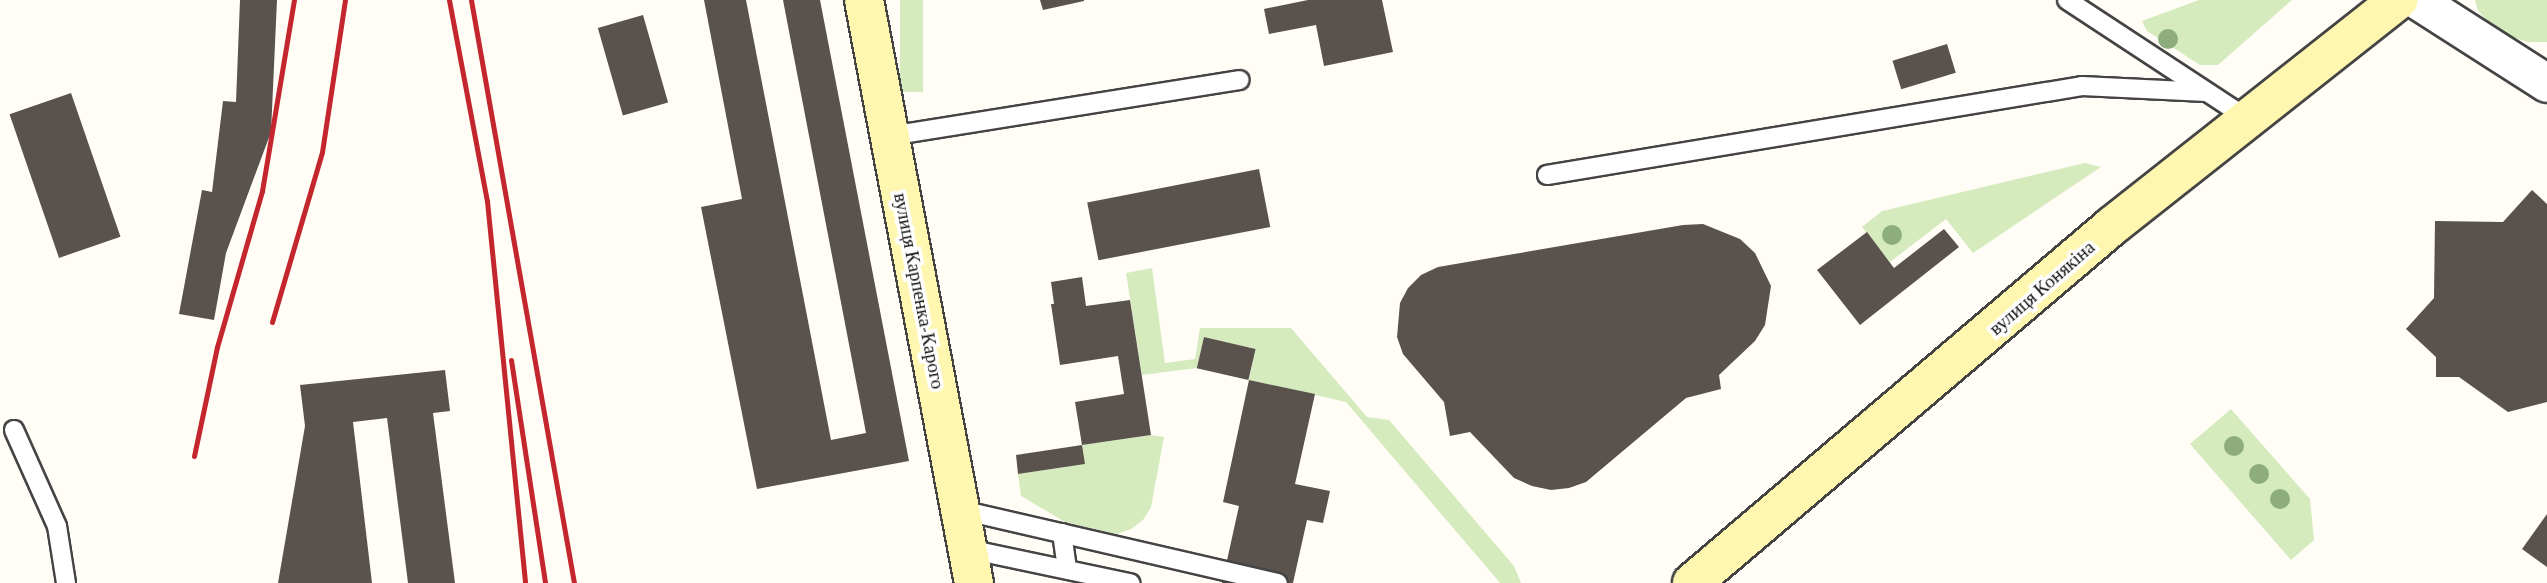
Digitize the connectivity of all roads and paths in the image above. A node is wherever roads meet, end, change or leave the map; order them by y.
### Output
1 (864, 0) edge
2 (2067, 0) edge
3 (2398, 0) edge
4 (2417, 0) edge
5 (1240, 80) dead end
6 (2546, 80) edge
7 (2206, 92) junction
8 (2248, 119) junction
9 (890, 136) junction
10 (1547, 175) dead end
11 (14, 430) dead end
12 (961, 510) junction
13 (1062, 533) junction
14 (971, 566) edge
15 (1067, 570) junction
16 (66, 583) edge
17 (1130, 583) edge
18 (1278, 583) edge
19 (1692, 583) edge

1 - 9 main road, вулиця Карпенка-Карого
2 - 7 lane
3 - 8 main road, вулиця Конякіна
4 - 6 street
5 - 9 lane
7 - 8 lane
7 - 10 lane
8 - 19 main road, вулиця Конякіна
9 - 12 main road, вулиця Карпенка-Карого
11 - 16 lane
12 - 13 lane
12 - 14 main road, вулиця Карпенка-Карого
13 - 15 lane
13 - 18 lane
14 - 15 lane
15 - 17 lane

